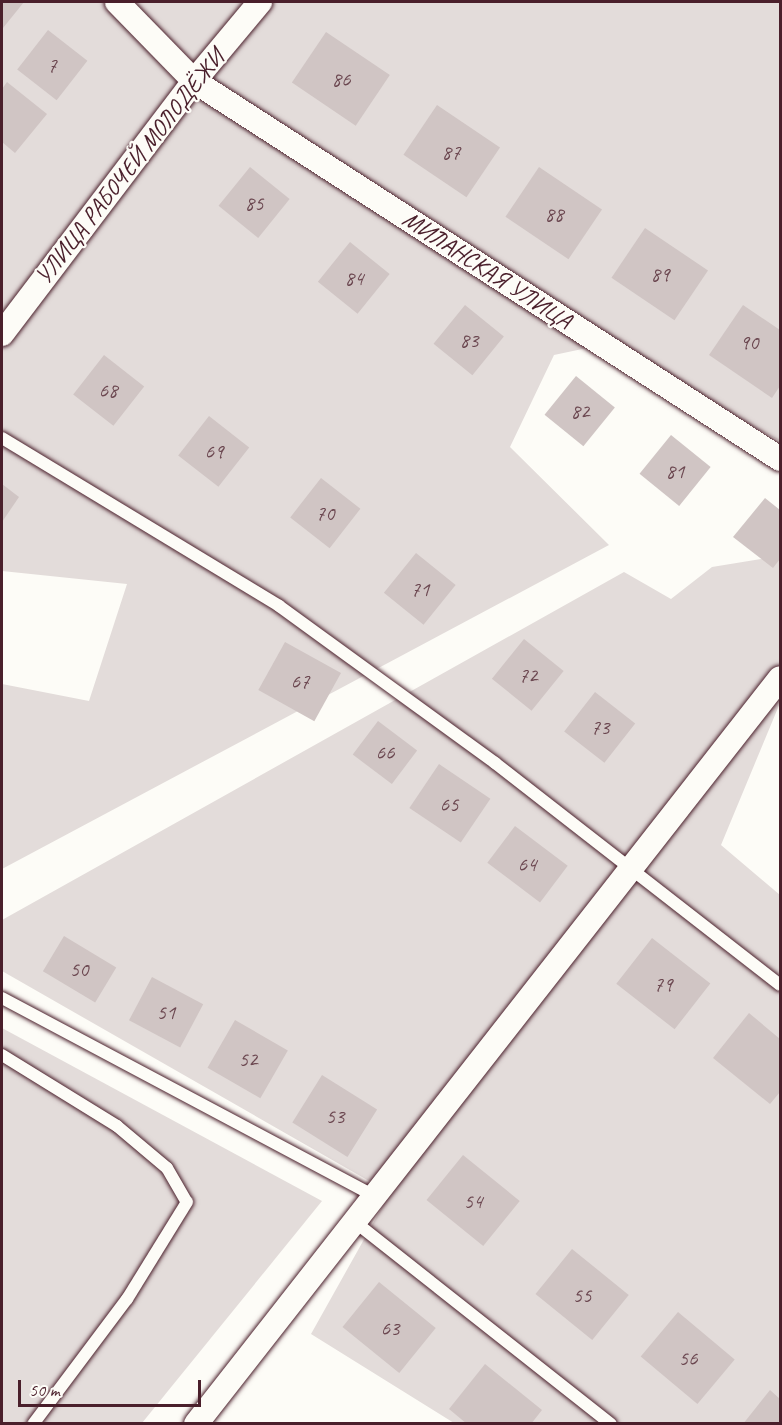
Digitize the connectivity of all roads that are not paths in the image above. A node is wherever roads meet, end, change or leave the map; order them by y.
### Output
1 (117, 2) edge
2 (260, 2) edge
3 (194, 81) junction
4 (2, 334) edge
5 (2, 438) edge
6 (780, 459) edge
7 (780, 678) edge
8 (631, 869) junction
9 (780, 985) edge
10 (2, 998) edge
11 (2, 1055) edge
12 (375, 1197) junction
13 (355, 1222) junction
14 (33, 1424) edge
15 (196, 1424) edge
16 (611, 1424) edge

1 - 3 street, МИЛАНСКАЯ УЛИЦА
2 - 3 street, УЛИЦА РАБОЧЕЙ МОЛОДЁЖИ
3 - 4 street, УЛИЦА РАБОЧЕЙ МОЛОДЁЖИ
3 - 6 street, МИЛАНСКАЯ УЛИЦА
5 - 8 lane
7 - 8 street
8 - 9 lane
8 - 12 street
10 - 12 lane
11 - 14 lane
12 - 13 street
13 - 15 street
13 - 16 lane

